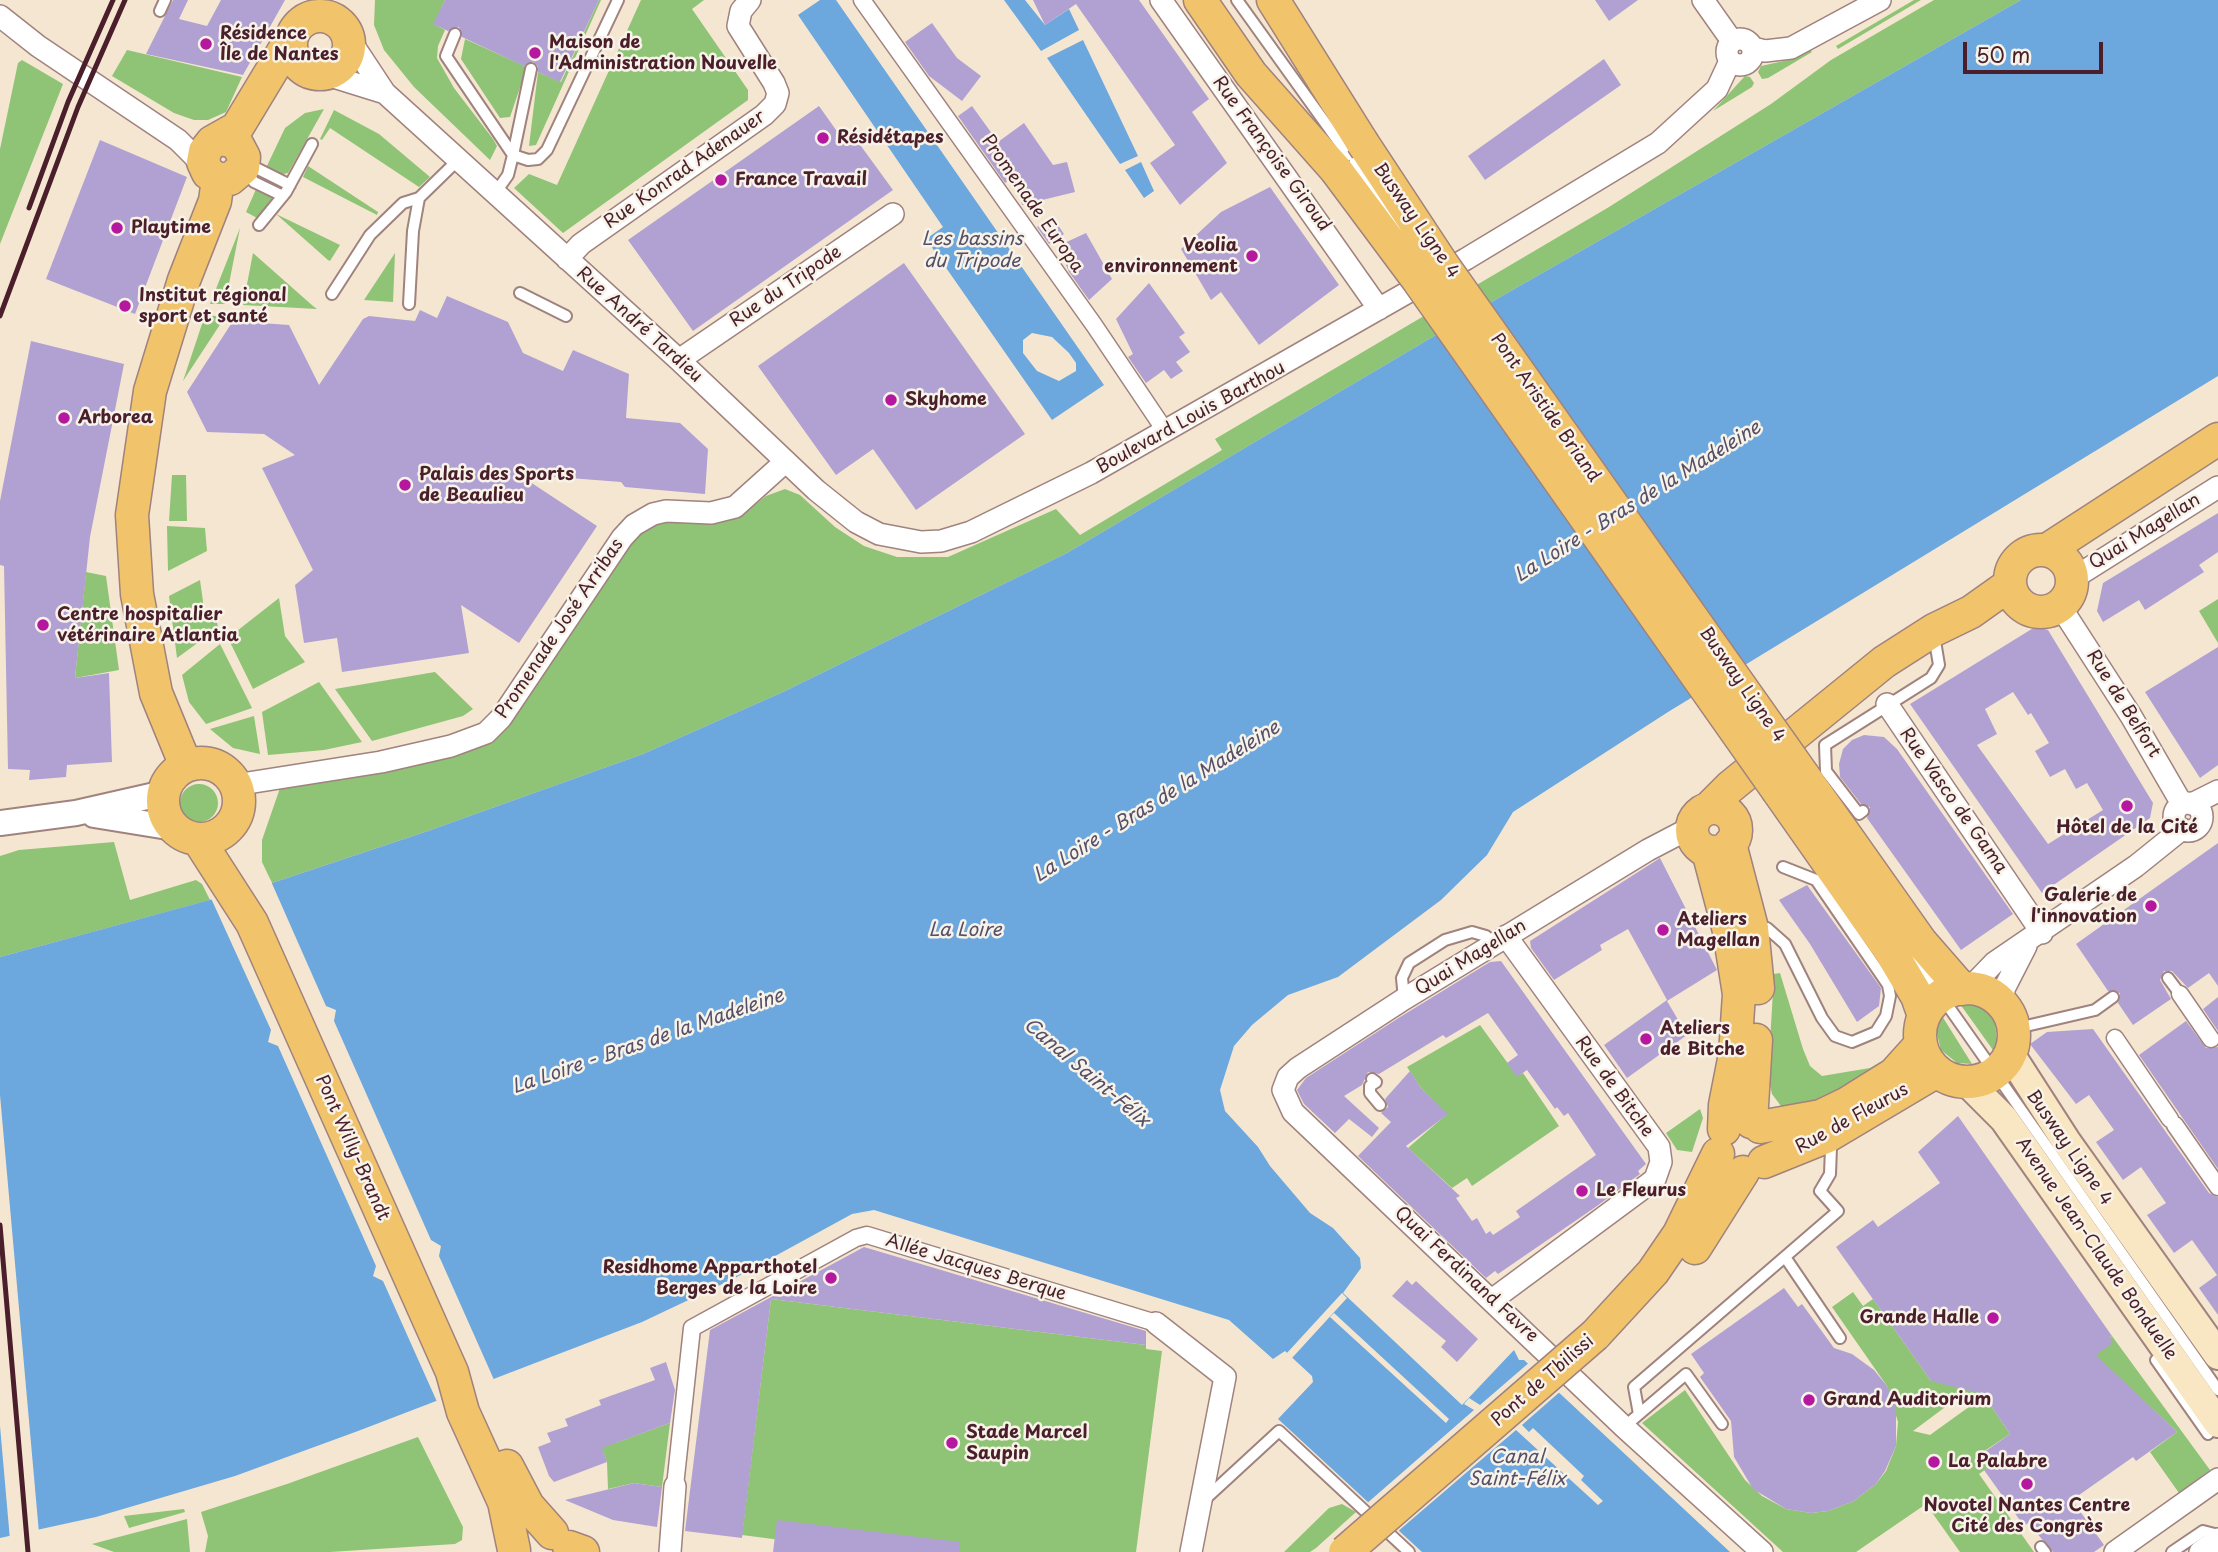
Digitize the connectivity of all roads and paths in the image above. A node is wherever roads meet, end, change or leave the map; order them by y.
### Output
1 (618, 0) edge
2 (750, 0) edge
3 (862, 0) edge
4 (1161, 0) edge
5 (1200, 0) edge
6 (1237, 0) edge
7 (1273, 0) edge
8 (1703, 0) edge
9 (1880, 0) edge
10 (0, 16) edge
11 (306, 19) edge
12 (347, 23) edge
13 (455, 34) dead end
14 (1731, 51) junction
15 (531, 69) dead end
16 (321, 75) junction
17 (385, 93) junction
18 (312, 144) dead end
19 (513, 155) junction
20 (227, 158) junction
21 (1351, 159) junction
22 (458, 160) junction
23 (290, 186) junction
24 (496, 192) junction
25 (283, 196) junction
26 (419, 198) junction
27 (893, 214) dead end
28 (259, 225) dead end
29 (1410, 242) dead end
30 (567, 259) junction
31 (1426, 265) dead end
32 (1442, 287) dead end
33 (520, 293) dead end
34 (332, 294) dead end
35 (408, 304) dead end
36 (1380, 309) junction
37 (566, 316) dead end
38 (679, 360) junction
39 (1166, 432) junction
40 (2218, 439) edge
41 (785, 462) junction
42 (2218, 487) edge
43 (902, 541) joint
44 (2047, 550) junction
45 (2066, 592) junction
46 (2017, 596) junction
47 (1934, 630) junction
48 (1887, 704) junction
49 (186, 766) junction
50 (1791, 783) junction
51 (235, 785) junction
52 (2218, 791) edge
53 (164, 793) junction
54 (1863, 811) dead end
55 (76, 813) junction
56 (2195, 815) edge
57 (0, 823) edge
58 (228, 828) junction
59 (1715, 830) junction
60 (186, 834) junction
61 (1783, 867) dead end
62 (228, 869) junction
63 (1741, 930) junction
64 (2035, 937) junction
65 (1499, 940) junction
66 (1902, 940) dead end
67 (2168, 978) dead end
68 (2180, 994) joint
69 (2113, 997) dead end
70 (1944, 1007) junction
71 (2115, 1038) dead end
72 (2215, 1044) edge
73 (1997, 1048) junction
74 (1937, 1071) junction
75 (1372, 1079) dead end
76 (1380, 1105) dead end
77 (1293, 1112) joint
78 (1738, 1133) junction
79 (1826, 1137) junction
80 (1754, 1167) junction
81 (2218, 1187) edge
82 (1785, 1257) junction
83 (1492, 1300) junction
84 (1156, 1323) joint
85 (1604, 1327) junction
86 (1840, 1338) dead end
87 (2218, 1355) edge
88 (2218, 1390) edge
89 (476, 1412) junction
90 (1632, 1420) junction
91 (1722, 1424) dead end
92 (2213, 1429) edge
93 (2218, 1479) edge
94 (670, 1491) joint
95 (1200, 1503) junction
96 (2218, 1537) edge
97 (569, 1546) edge
98 (514, 1551) edge
99 (670, 1552) edge
100 (1191, 1552) edge
101 (1345, 1552) edge
102 (1409, 1552) edge
103 (1762, 1552) edge
104 (2115, 1552) edge
105 (2172, 1552) edge
106 (2200, 1552) edge

1 - 19 lane
2 - 30 street, Rue Konrad Adenauer
3 - 39 street, Promenade Europa
4 - 36 street, Rue Françoise Giroud
5 - 21 main road
6 - 21 lane, Busway Ligne 4
7 - 21 main road
8 - 14 street
9 - 14 street
10 - 20 street
11 - 12 main road
11 - 16 main road
11 - 20 main road
12 - 16 main road
12 - 17 street, Rue André Tardieu
13 - 19 lane
14 - 36 street, Boulevard Louis Barthou
15 - 19 lane
16 - 17 street, Rue André Tardieu
16 - 20 main road
17 - 22 street, Rue André Tardieu
18 - 23 lane
19 - 24 lane
20 - 23 lane
20 - 25 lane
20 - 49 main road
21 - 29 lane, Busway Ligne 4, bridge
21 - 50 main road, Pont Aristide Briand, bridge
22 - 24 street, Rue André Tardieu
22 - 26 lane
23 - 25 lane
24 - 30 street, Rue André Tardieu
25 - 28 lane
26 - 34 lane
26 - 35 lane
27 - 38 street, Rue du Tripode
30 - 38 street, Rue André Tardieu
31 - 32 lane, Busway Ligne 4
33 - 37 lane
36 - 39 street, Boulevard Louis Barthou
38 - 41 street, Rue André Tardieu
39 - 43 street, Boulevard Louis Barthou
40 - 44 main road
41 - 43 street, Rue André Tardieu
41 - 51 street, Promenade José Arribas
42 - 45 street, Quai Magellan
44 - 45 main road
44 - 46 main road
45 - 46 main road
45 - 56 street, Rue de Belfort
46 - 47 main road
47 - 48 lane
47 - 59 main road
48 - 54 lane
48 - 64 street, Rue Vasco de Gama
49 - 51 main road
49 - 53 main road
50 - 70 main road
50 - 70 main road
51 - 58 main road
52 - 56 street
53 - 55 street
53 - 60 main road
55 - 57 street
55 - 60 street
56 - 64 street
58 - 60 main road
58 - 62 main road, Pont Willy-Brandt
59 - 63 main road
59 - 65 street, Quai Magellan
60 - 62 main road, Pont Willy-Brandt
61 - 63 lane
62 - 89 main road, Pont Willy-Brandt
63 - 78 main road
64 - 70 street
64 - 73 street
65 - 77 street, Quai Magellan
65 - 83 street, Rue de Bitche
66 - 70 lane, Busway Ligne 4
67 - 68 lane
68 - 72 street
69 - 73 lane
70 - 73 lane, Busway Ligne 4
70 - 73 main road
70 - 74 main road
70 - 78 main road, Rue de Fleurus
71 - 81 street
73 - 74 main road
73 - 87 main road, Avenue Jean-Claude Bonduelle
73 - 88 lane, Busway Ligne 4
73 - 92 main road, Avenue Jean-Claude Bonduelle
74 - 79 main road, Rue de Fleurus
75 - 76 lane
77 - 83 street, Quai Ferdinand Favre
78 - 80 main road
78 - 80 main road
78 - 85 main road
79 - 80 main road, Rue de Fleurus
79 - 82 lane
80 - 85 main road
82 - 86 lane
82 - 90 lane
83 - 90 street, Quai Ferdinand Favre
84 - 94 street, Allée Jacques Berque
84 - 95 street, Allée Jacques Berque
85 - 101 main road, Pont de Tbilissi, bridge
89 - 97 main road, Pont Willy-Brandt
89 - 98 main road, Pont Willy-Brandt
90 - 91 lane
90 - 103 street, Quai Ferdinand Favre
93 - 104 street
94 - 99 street, Allée Jacques Berque
95 - 100 street, Allée Jacques Berque
95 - 102 lane
96 - 105 lane
96 - 106 street
97 - 98 main road

